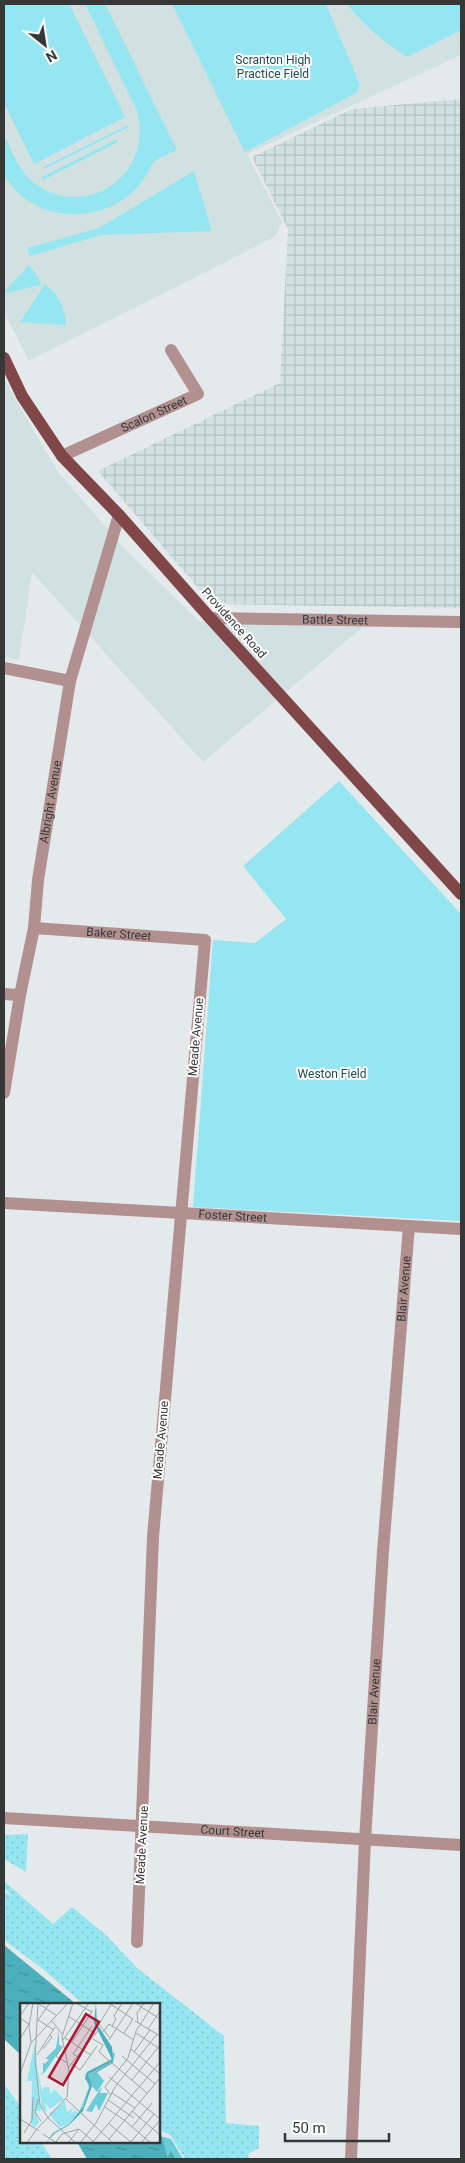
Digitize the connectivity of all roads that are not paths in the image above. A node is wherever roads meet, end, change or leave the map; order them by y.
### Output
1 (171, 350) dead end
2 (4, 358) edge
3 (62, 456) junction
4 (119, 515) junction
5 (210, 618) junction
6 (461, 622) edge
7 (4, 668) edge
8 (70, 681) junction
9 (461, 894) edge
10 (34, 928) junction
11 (205, 940) joint
12 (4, 994) edge
13 (20, 996) junction
14 (4, 1093) edge
15 (4, 1203) edge
16 (180, 1213) junction
17 (409, 1226) junction
18 (461, 1229) edge
19 (4, 1818) edge
20 (143, 1827) junction
21 (365, 1840) junction
22 (461, 1845) edge
23 (137, 1942) dead end
24 (351, 2159) edge

1 - 3 street, Scalon Street
2 - 3 main road, Providence Road
3 - 4 main road, Providence Road
4 - 5 main road, Providence Road
4 - 8 street, Albright Avenue
5 - 6 street, Battle Street
5 - 9 main road, Providence Road
7 - 8 street
8 - 10 street, Albright Avenue
10 - 11 street, Baker Street
10 - 13 street, Albright Avenue
11 - 16 street, Meade Avenue
12 - 13 street
13 - 14 street, Albright Avenue
15 - 16 street, Foster Street
16 - 17 street, Foster Street
16 - 20 street, Meade Avenue
17 - 18 street, Foster Street
17 - 21 street, Blair Avenue
19 - 20 street, Court Street
20 - 21 street, Court Street
20 - 23 street, Meade Avenue
21 - 22 street, Court Street
21 - 24 street, Blair Avenue

